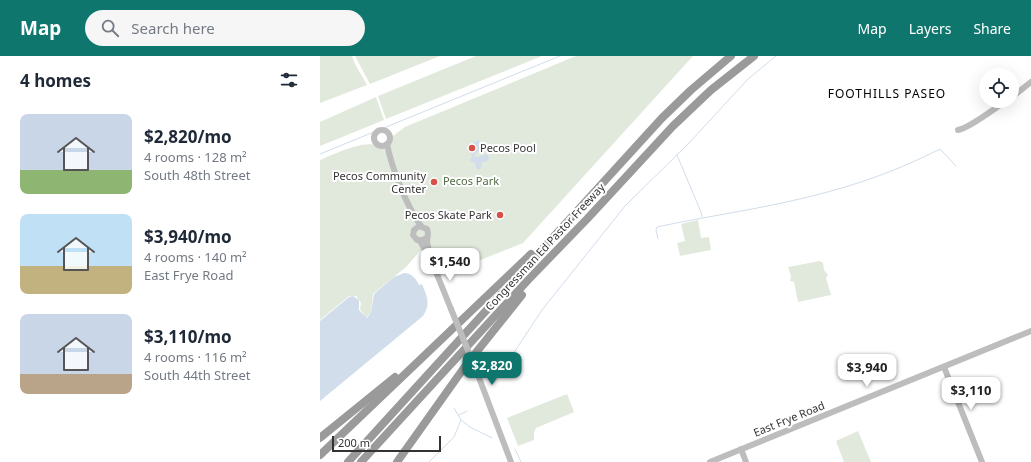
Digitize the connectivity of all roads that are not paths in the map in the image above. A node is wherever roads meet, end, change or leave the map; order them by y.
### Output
1 (731, 56) edge
2 (754, 56) edge
3 (1031, 82) edge
4 (1019, 91) edge
5 (995, 108) edge
6 (958, 130) dead end
7 (385, 145) dead end
8 (411, 210) junction
9 (577, 210) junction
10 (587, 219) junction
11 (421, 226) junction
12 (415, 229) junction
13 (426, 238) junction
14 (420, 241) junction
15 (432, 262) junction
16 (1031, 331) edge
17 (442, 338) junction
18 (944, 367) junction
19 (320, 438) edge
20 (741, 449) junction
21 (320, 455) edge
22 (348, 462) edge
23 (361, 462) edge
24 (397, 462) edge
25 (511, 462) edge
26 (710, 462) edge
27 (746, 462) edge
28 (982, 462) edge

1 - 9 highway, Congressman Ed Pastor Freeway
2 - 10 highway, Congressman Ed Pastor Freeway
3 - 4 street
5 - 6 street
7 - 8 street
8 - 11 street
8 - 12 street
9 - 17 highway
9 - 22 highway, Congressman Ed Pastor Freeway
10 - 23 highway, Congressman Ed Pastor Freeway
10 - 24 highway
11 - 12 street
11 - 13 street
12 - 14 street
13 - 14 street
13 - 15 street
14 - 15 street
15 - 25 street, bridge
16 - 18 street, East Frye Road
17 - 19 highway
17 - 21 highway
18 - 20 street, East Frye Road
18 - 28 street
20 - 26 street, East Frye Road
20 - 27 street

